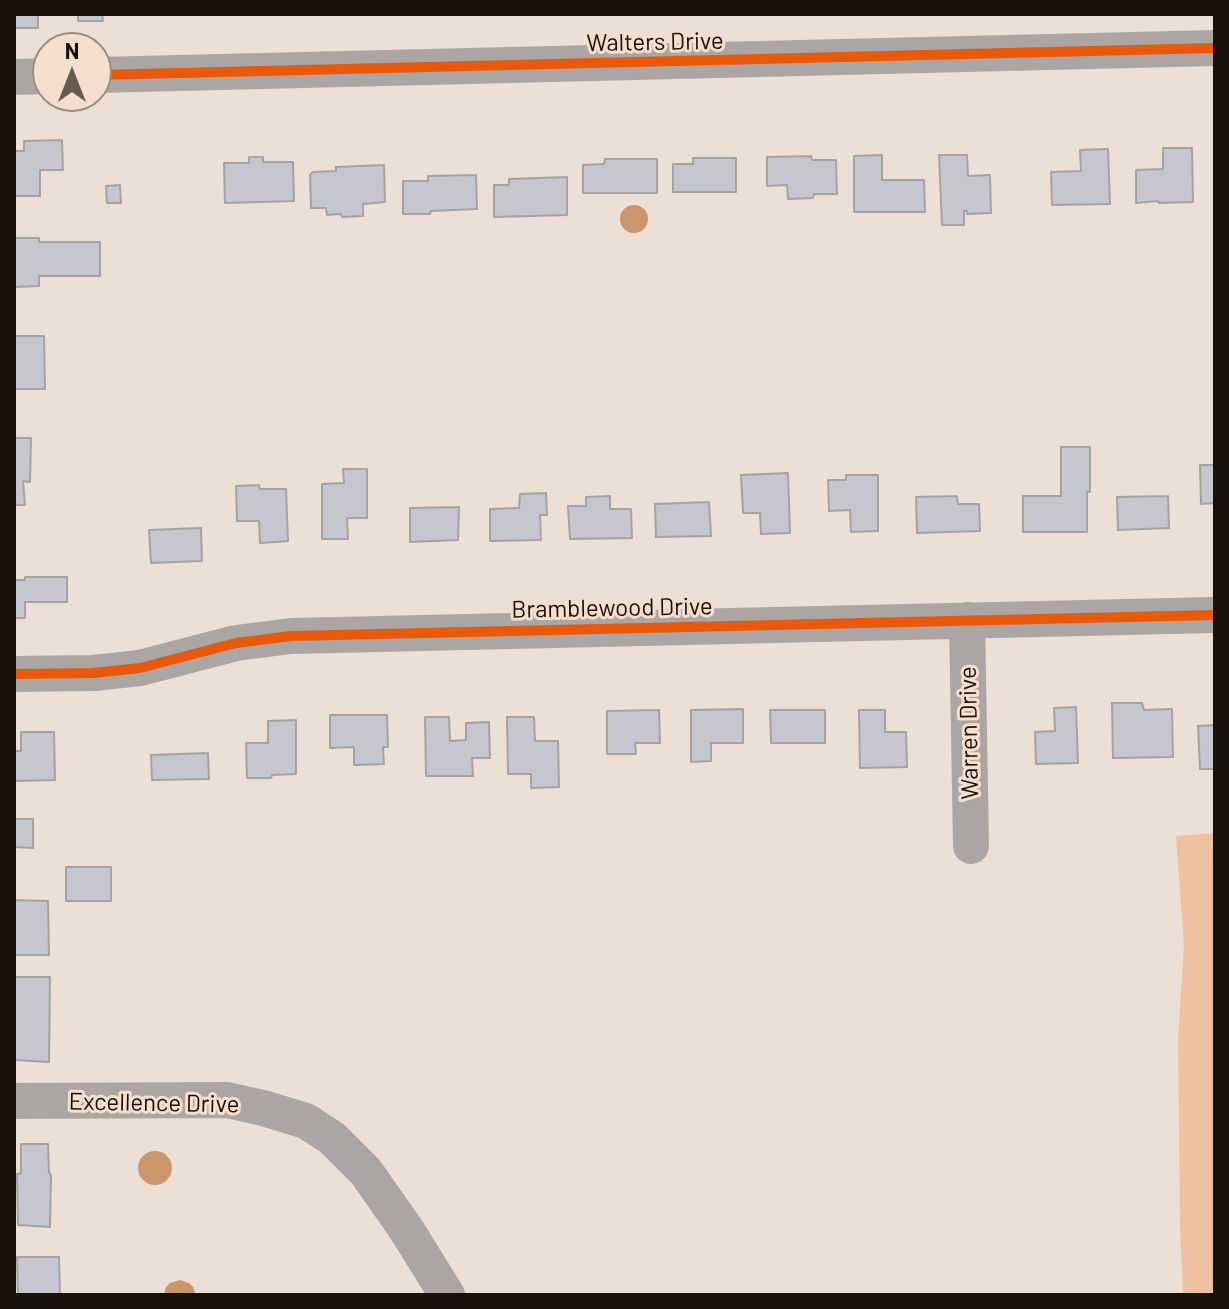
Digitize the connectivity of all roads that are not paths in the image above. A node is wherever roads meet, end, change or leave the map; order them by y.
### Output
1 (1215, 48) edge
2 (112, 75) edge
3 (1215, 615) edge
4 (967, 620) junction
5 (14, 674) edge
6 (971, 846) dead end
7 (14, 1101) edge
8 (447, 1295) edge

1 - 2 street, Walters Drive
3 - 4 street, Bramblewood Drive
4 - 5 street, Bramblewood Drive
4 - 6 street, Warren Drive
7 - 8 street, Excellence Drive

